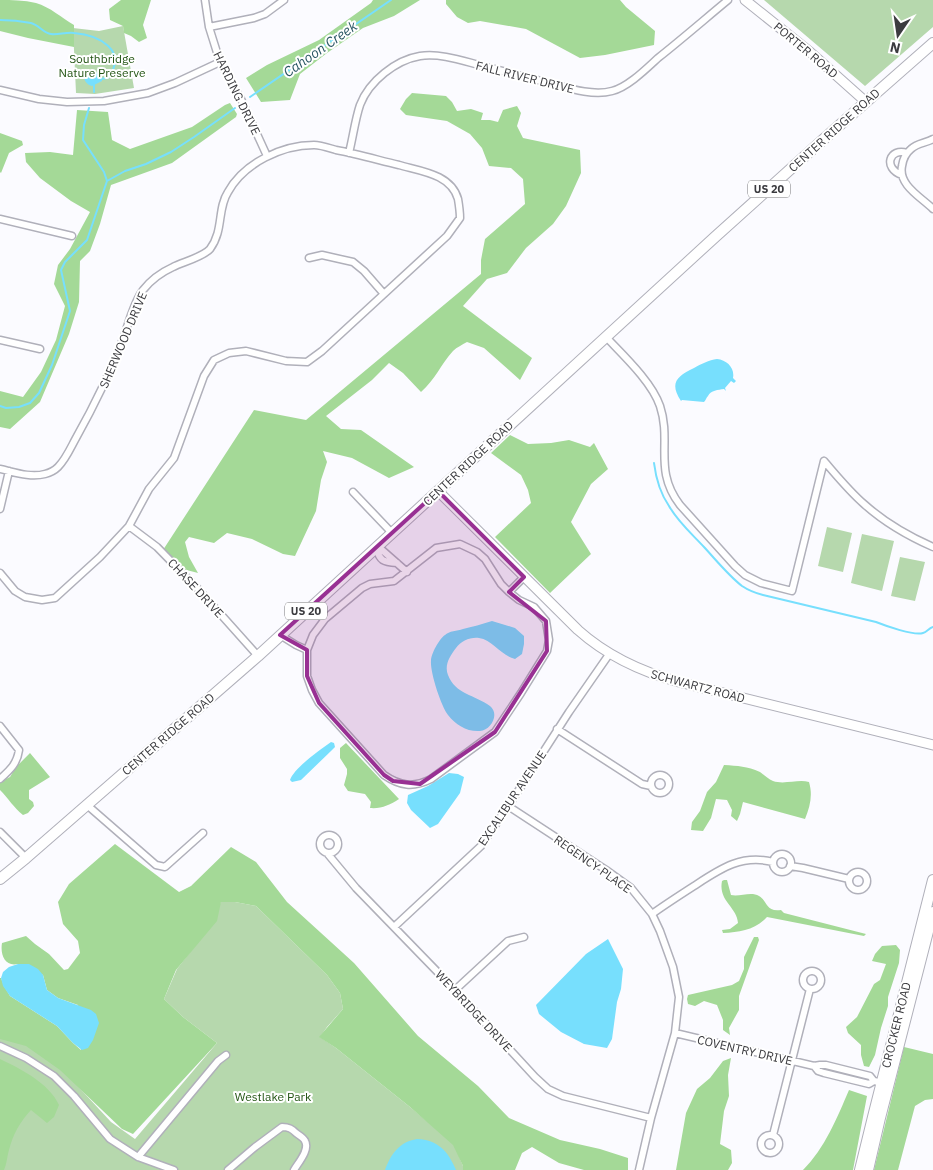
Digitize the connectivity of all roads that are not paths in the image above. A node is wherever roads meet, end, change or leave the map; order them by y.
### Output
1 (205, 0) edge
2 (284, 0) edge
3 (728, 0) edge
4 (745, 0) edge
5 (209, 27) junction
6 (933, 43) edge
7 (220, 62) junction
8 (0, 90) edge
9 (866, 102) junction
10 (933, 139) edge
11 (349, 152) junction
12 (907, 153) junction
13 (267, 156) junction
14 (902, 175) junction
15 (933, 209) edge
16 (0, 219) edge
17 (72, 236) dead end
18 (308, 258) dead end
19 (384, 294) junction
20 (606, 336) junction
21 (0, 340) edge
22 (40, 349) dead end
23 (0, 469) edge
24 (9, 471) junction
25 (438, 491) junction
26 (353, 492) dead end
27 (0, 508) edge
28 (129, 526) junction
29 (392, 533) junction
30 (933, 547) edge
31 (376, 548) junction
32 (407, 572) junction
33 (0, 573) edge
34 (524, 577) junction
35 (509, 592) junction
36 (280, 635) junction
37 (307, 650) junction
38 (610, 653) junction
39 (258, 656) junction
40 (0, 726) edge
41 (557, 729) junction
42 (933, 745) edge
43 (0, 779) edge
44 (651, 786) dead end
45 (87, 805) junction
46 (508, 806) junction
47 (0, 832) edge
48 (203, 833) dead end
49 (327, 853) dead end
50 (26, 858) junction
51 (773, 862) junction
52 (790, 866) junction
53 (0, 879) edge
54 (849, 879) dead end
55 (933, 880) edge
56 (933, 912) edge
57 (652, 914) junction
58 (394, 927) junction
59 (524, 937) dead end
60 (810, 989) dead end
61 (454, 990) junction
62 (675, 1033) junction
63 (0, 1046) edge
64 (226, 1055) dead end
65 (792, 1061) junction
66 (881, 1083) junction
67 (651, 1118) junction
68 (773, 1135) dead end
69 (138, 1157) junction
70 (174, 1170) edge
71 (228, 1170) edge
72 (294, 1170) edge
73 (639, 1170) edge
74 (860, 1170) edge
75 (868, 1170) edge

1 - 5 street, HARDING DRIVE
2 - 5 street
3 - 11 street, FALL RIVER DRIVE
4 - 9 street, PORTER ROAD
5 - 7 street, HARDING DRIVE
6 - 9 main road, CENTER RIDGE ROAD / US 20
7 - 8 street
7 - 13 street, HARDING DRIVE
9 - 20 main road, CENTER RIDGE ROAD / US 20
10 - 12 street
11 - 13 street, SHERWOOD DRIVE
11 - 19 street, SHERWOOD DRIVE
12 - 14 street
12 - 14 street
13 - 24 street, SHERWOOD DRIVE
14 - 15 street
16 - 17 street
18 - 19 street
19 - 28 street, SHERWOOD DRIVE
20 - 25 main road, CENTER RIDGE ROAD / US 20
20 - 30 street
21 - 22 street
23 - 24 street, SHERWOOD DRIVE
24 - 27 street
25 - 29 main road, CENTER RIDGE ROAD / US 20
25 - 34 street, SCHWARTZ ROAD
26 - 29 street
28 - 33 street
28 - 39 street, CHASE DRIVE
29 - 31 main road, CENTER RIDGE ROAD / US 20
31 - 32 street
31 - 36 main road, CENTER RIDGE ROAD / US 20
32 - 35 street
32 - 37 street
34 - 35 street
34 - 38 street, SCHWARTZ ROAD
35 - 37 street
36 - 37 street
36 - 39 main road, CENTER RIDGE ROAD / US 20
38 - 41 street, EXCALIBUR AVENUE
38 - 42 street, SCHWARTZ ROAD
39 - 45 main road, CENTER RIDGE ROAD / US 20
40 - 43 street
41 - 44 street
41 - 46 street, EXCALIBUR AVENUE
45 - 48 street
45 - 50 main road, CENTER RIDGE ROAD / US 20
46 - 57 street, REGENCY PLACE
46 - 58 street, EXCALIBUR AVENUE
47 - 50 street
49 - 58 street, WEYBRIDGE DRIVE
50 - 53 main road, CENTER RIDGE ROAD / US 20
51 - 52 street
51 - 52 street
51 - 57 street
52 - 54 street
55 - 66 main road, CROCKER ROAD
56 - 66 main road, CROCKER ROAD
57 - 62 street, REGENCY PLACE
58 - 61 street, WEYBRIDGE DRIVE
59 - 61 street
60 - 65 street
61 - 67 street, WEYBRIDGE DRIVE
62 - 65 street, COVENTRY DRIVE
62 - 67 street, REGENCY PLACE
63 - 69 street
64 - 69 street
65 - 66 street, COVENTRY DRIVE
65 - 68 street
66 - 74 main road, CROCKER ROAD
66 - 75 main road, CROCKER ROAD
67 - 73 street, REGENCY PLACE
69 - 70 street
71 - 72 street

